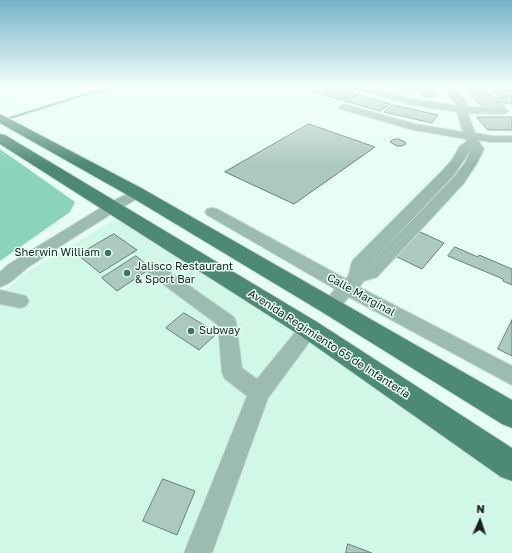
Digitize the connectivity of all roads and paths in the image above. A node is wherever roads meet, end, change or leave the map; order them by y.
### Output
1 (368, 114) edge
2 (462, 114) edge
3 (0, 118) edge
4 (512, 134) edge
5 (486, 137) junction
6 (0, 138) edge
7 (512, 139) edge
8 (471, 140) junction
9 (137, 194) junction
10 (112, 207) junction
11 (212, 212) dead end
12 (156, 270) dead end
13 (0, 281) edge
14 (353, 283) junction
15 (0, 297) edge
16 (20, 301) dead end
17 (330, 306) junction
18 (309, 329) junction
19 (512, 376) edge
20 (259, 393) junction
21 (512, 415) edge
22 (512, 466) edge
23 (198, 553) edge

1 - 8 street
2 - 8 street
3 - 9 main road
4 - 5 street
5 - 7 street
5 - 8 street
6 - 10 main road, Avenida Regimiento 65 de Infantería
8 - 14 street
9 - 10 street
9 - 17 main road
10 - 13 street
10 - 18 main road, Avenida Regimiento 65 de Infantería
11 - 14 street, Calle Marginal
12 - 20 street
14 - 17 street
14 - 19 street, Calle Marginal
15 - 16 street
17 - 21 main road
18 - 20 street
18 - 22 main road, Avenida Regimiento 65 de Infantería
20 - 23 street

